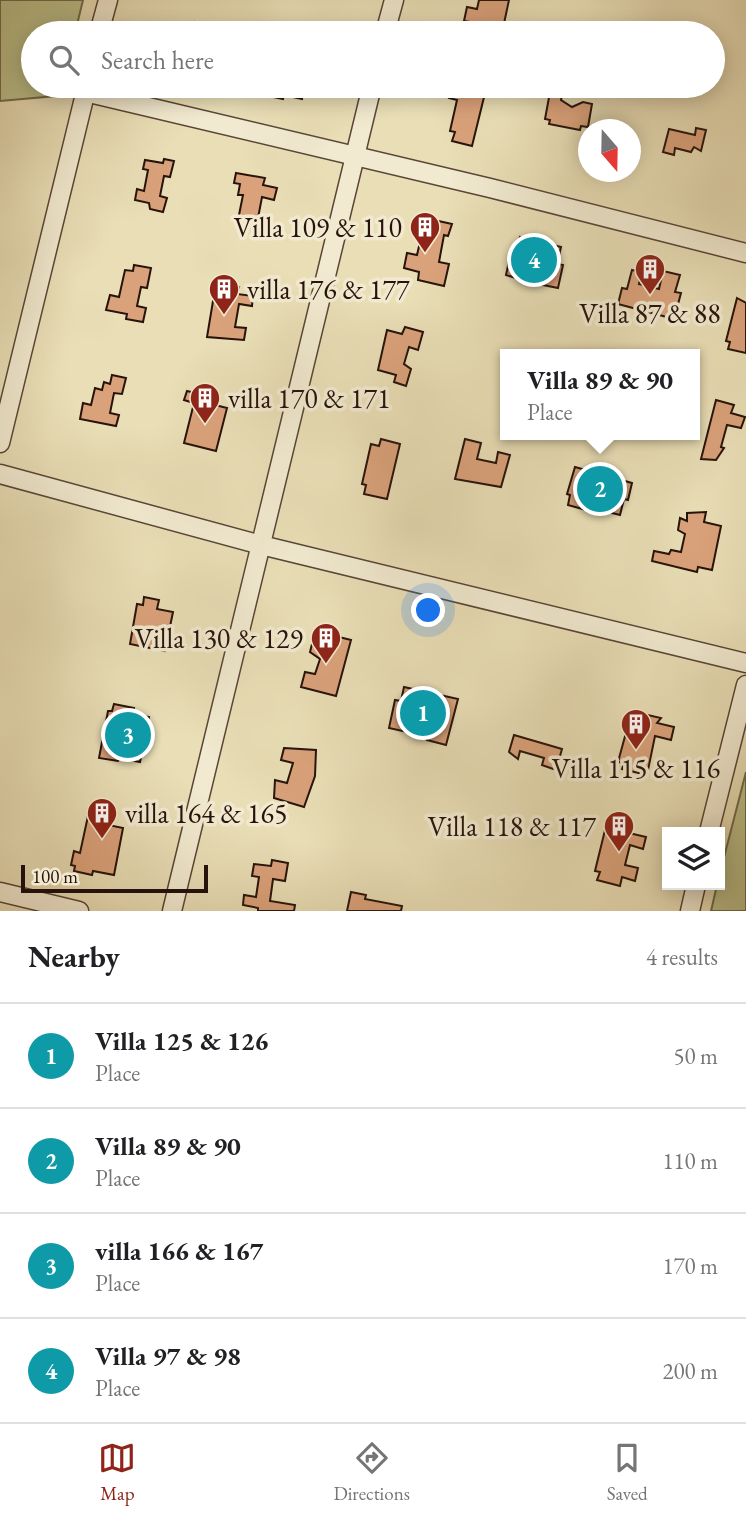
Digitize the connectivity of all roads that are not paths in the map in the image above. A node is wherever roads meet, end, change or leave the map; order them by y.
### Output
1 (107, 0) edge
2 (394, 0) edge
3 (102, 21) edge
4 (388, 21) edge
5 (84, 98) edge
6 (122, 98) edge
7 (369, 98) edge
8 (354, 156) junction
9 (746, 253) edge
10 (0, 443) edge
11 (0, 474) edge
12 (261, 545) junction
13 (746, 663) edge
14 (746, 685) edge
15 (710, 827) edge
16 (695, 890) edge
17 (0, 892) edge
18 (79, 911) edge
19 (172, 911) edge
20 (690, 911) edge

1 - 3 street
2 - 4 street
5 - 10 street
6 - 8 street
7 - 8 street
8 - 9 street
8 - 12 street
11 - 12 street
12 - 13 street
12 - 19 street
14 - 15 street
16 - 20 street
17 - 18 street

